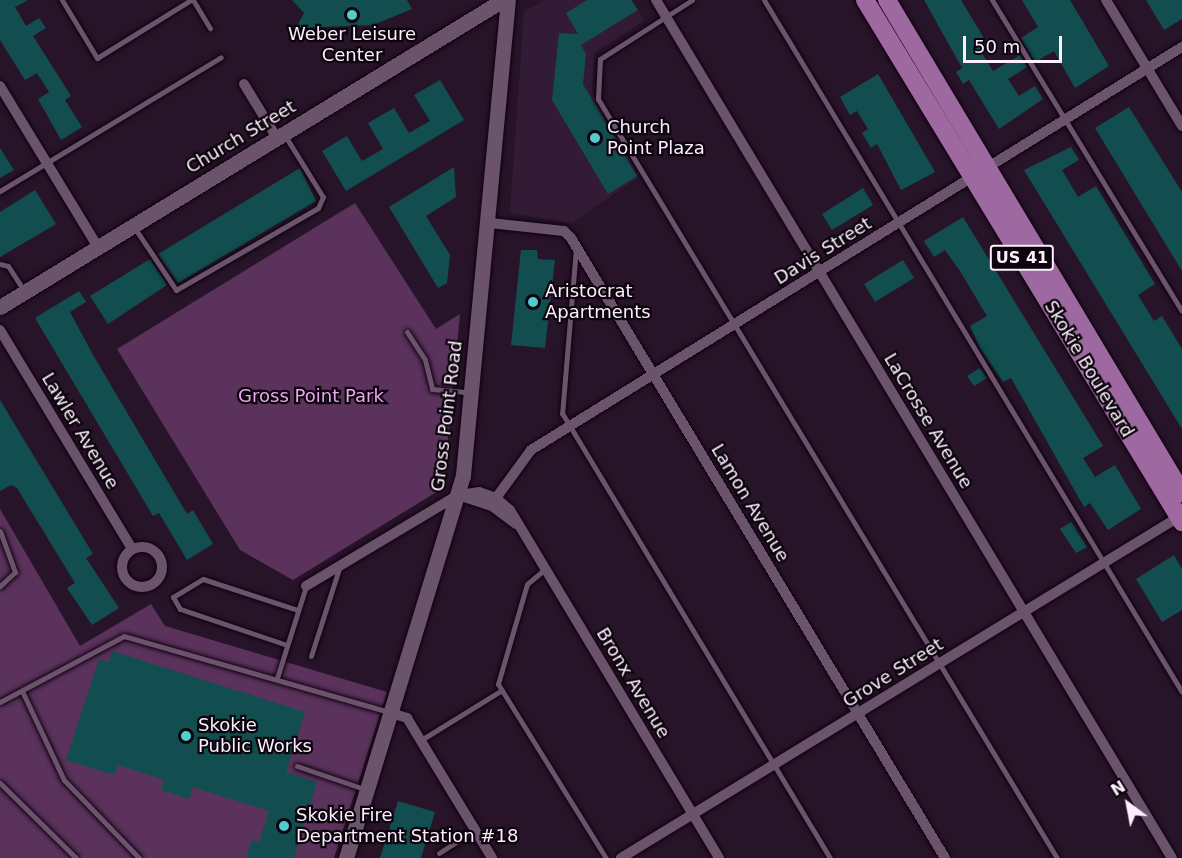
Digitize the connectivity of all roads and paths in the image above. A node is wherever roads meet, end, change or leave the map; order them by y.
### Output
1 (62, 0) edge
2 (192, 0) edge
3 (503, 0) edge
4 (508, 0) edge
5 (656, 0) edge
6 (692, 0) edge
7 (764, 0) edge
8 (865, 0) edge
9 (888, 0) edge
10 (992, 0) edge
11 (1106, 0) edge
12 (666, 17) junction
13 (210, 28) dead end
14 (1182, 46) edge
15 (221, 57) dead end
16 (1147, 68) junction
17 (244, 84) dead end
18 (0, 86) edge
19 (1065, 119) junction
20 (1182, 126) edge
21 (280, 136) junction
22 (46, 162) junction
23 (979, 172) junction
24 (0, 191) edge
25 (490, 223) junction
26 (899, 223) junction
27 (133, 226) junction
28 (576, 246) junction
29 (98, 247) junction
30 (0, 264) edge
31 (819, 272) junction
32 (25, 292) junction
33 (0, 307) edge
34 (1182, 312) edge
35 (735, 325) junction
36 (0, 330) edge
37 (407, 332) dead end
38 (653, 375) junction
39 (471, 392) junction
40 (570, 427) junction
41 (1182, 493) edge
42 (458, 495) junction
43 (496, 498) junction
44 (1181, 518) edge
45 (518, 526) junction
46 (0, 531) edge
47 (132, 549) dead end
48 (1104, 563) junction
49 (340, 566) junction
50 (545, 569) junction
51 (0, 586) edge
52 (306, 586) joint
53 (298, 610) junction
54 (1024, 612) junction
55 (287, 645) junction
56 (311, 656) dead end
57 (940, 663) junction
58 (277, 678) junction
59 (502, 690) junction
60 (1182, 692) edge
61 (23, 693) junction
62 (0, 702) edge
63 (394, 714) junction
64 (858, 715) junction
65 (420, 740) junction
66 (297, 766) dead end
67 (774, 766) junction
68 (0, 783) edge
69 (368, 791) junction
70 (693, 815) junction
71 (475, 830) junction
72 (439, 853) dead end
73 (76, 858) edge
74 (139, 858) edge
75 (346, 858) edge
76 (492, 858) edge
77 (606, 858) edge
78 (621, 858) edge
79 (719, 858) edge
80 (830, 858) edge
81 (945, 858) edge
82 (1057, 858) edge
83 (1172, 858) edge

1 - 2 lane
2 - 13 lane
3 - 21 main road, Church Street
4 - 25 main road, Gross Point Road
5 - 12 street, LaCrosse Avenue
6 - 12 lane
7 - 26 lane
8 - 23 main road, Skokie Boulevard / US 41
9 - 23 main road, Skokie Boulevard / US 41
10 - 19 lane
11 - 16 street
12 - 31 street, LaCrosse Avenue
12 - 35 lane
14 - 16 street, Davis Street
15 - 22 lane
16 - 19 street, Davis Street
16 - 20 street
17 - 21 street
18 - 22 street
19 - 23 street, Davis Street
19 - 34 lane
21 - 27 main road, Church Street
21 - 27 lane
22 - 24 lane
22 - 29 street
23 - 26 street, Davis Street
23 - 41 main road, Skokie Boulevard / US 41
23 - 44 main road, Skokie Boulevard / US 41
25 - 28 street, Lamon Avenue
25 - 39 main road, Gross Point Road
26 - 31 street, Davis Street
26 - 48 lane
27 - 29 main road, Church Street
28 - 38 street, Lamon Avenue
28 - 40 lane
29 - 32 main road, Church Street
30 - 32 lane
31 - 35 street, Davis Street
31 - 54 street, LaCrosse Avenue
32 - 33 main road, Church Street
35 - 38 street, Davis Street
35 - 57 lane
36 - 47 street, Lawler Avenue
37 - 39 lane
38 - 40 street, Davis Street
38 - 64 street, Lamon Avenue
39 - 42 main road, Gross Point Road
40 - 43 street, Davis Street
40 - 67 lane
42 - 43 street
42 - 45 street, Bronx Avenue
42 - 49 street
42 - 63 main road, Gross Point Road
43 - 45 street, Bronx Avenue
44 - 48 street, Grove Street
45 - 50 street, Bronx Avenue
46 - 51 lane
48 - 54 street, Grove Street
48 - 60 lane
49 - 52 street
49 - 56 lane
50 - 59 lane
50 - 70 street, Bronx Avenue
52 - 53 lane
53 - 55 lane
53 - 55 lane
54 - 57 street, Grove Street
54 - 83 street, LaCrosse Avenue
55 - 58 lane
57 - 64 street, Grove Street
57 - 82 lane
58 - 61 lane
58 - 63 lane
59 - 65 lane
59 - 77 lane
61 - 62 lane
61 - 74 lane
63 - 65 street
63 - 69 main road, Gross Point Road
64 - 67 street, Grove Street
64 - 81 street, Lamon Avenue
65 - 71 street
66 - 69 lane
67 - 70 street, Grove Street
67 - 80 lane
68 - 73 lane
69 - 75 main road, Gross Point Road
70 - 78 street, Grove Street
70 - 79 street, Bronx Avenue
71 - 72 lane
71 - 76 street

